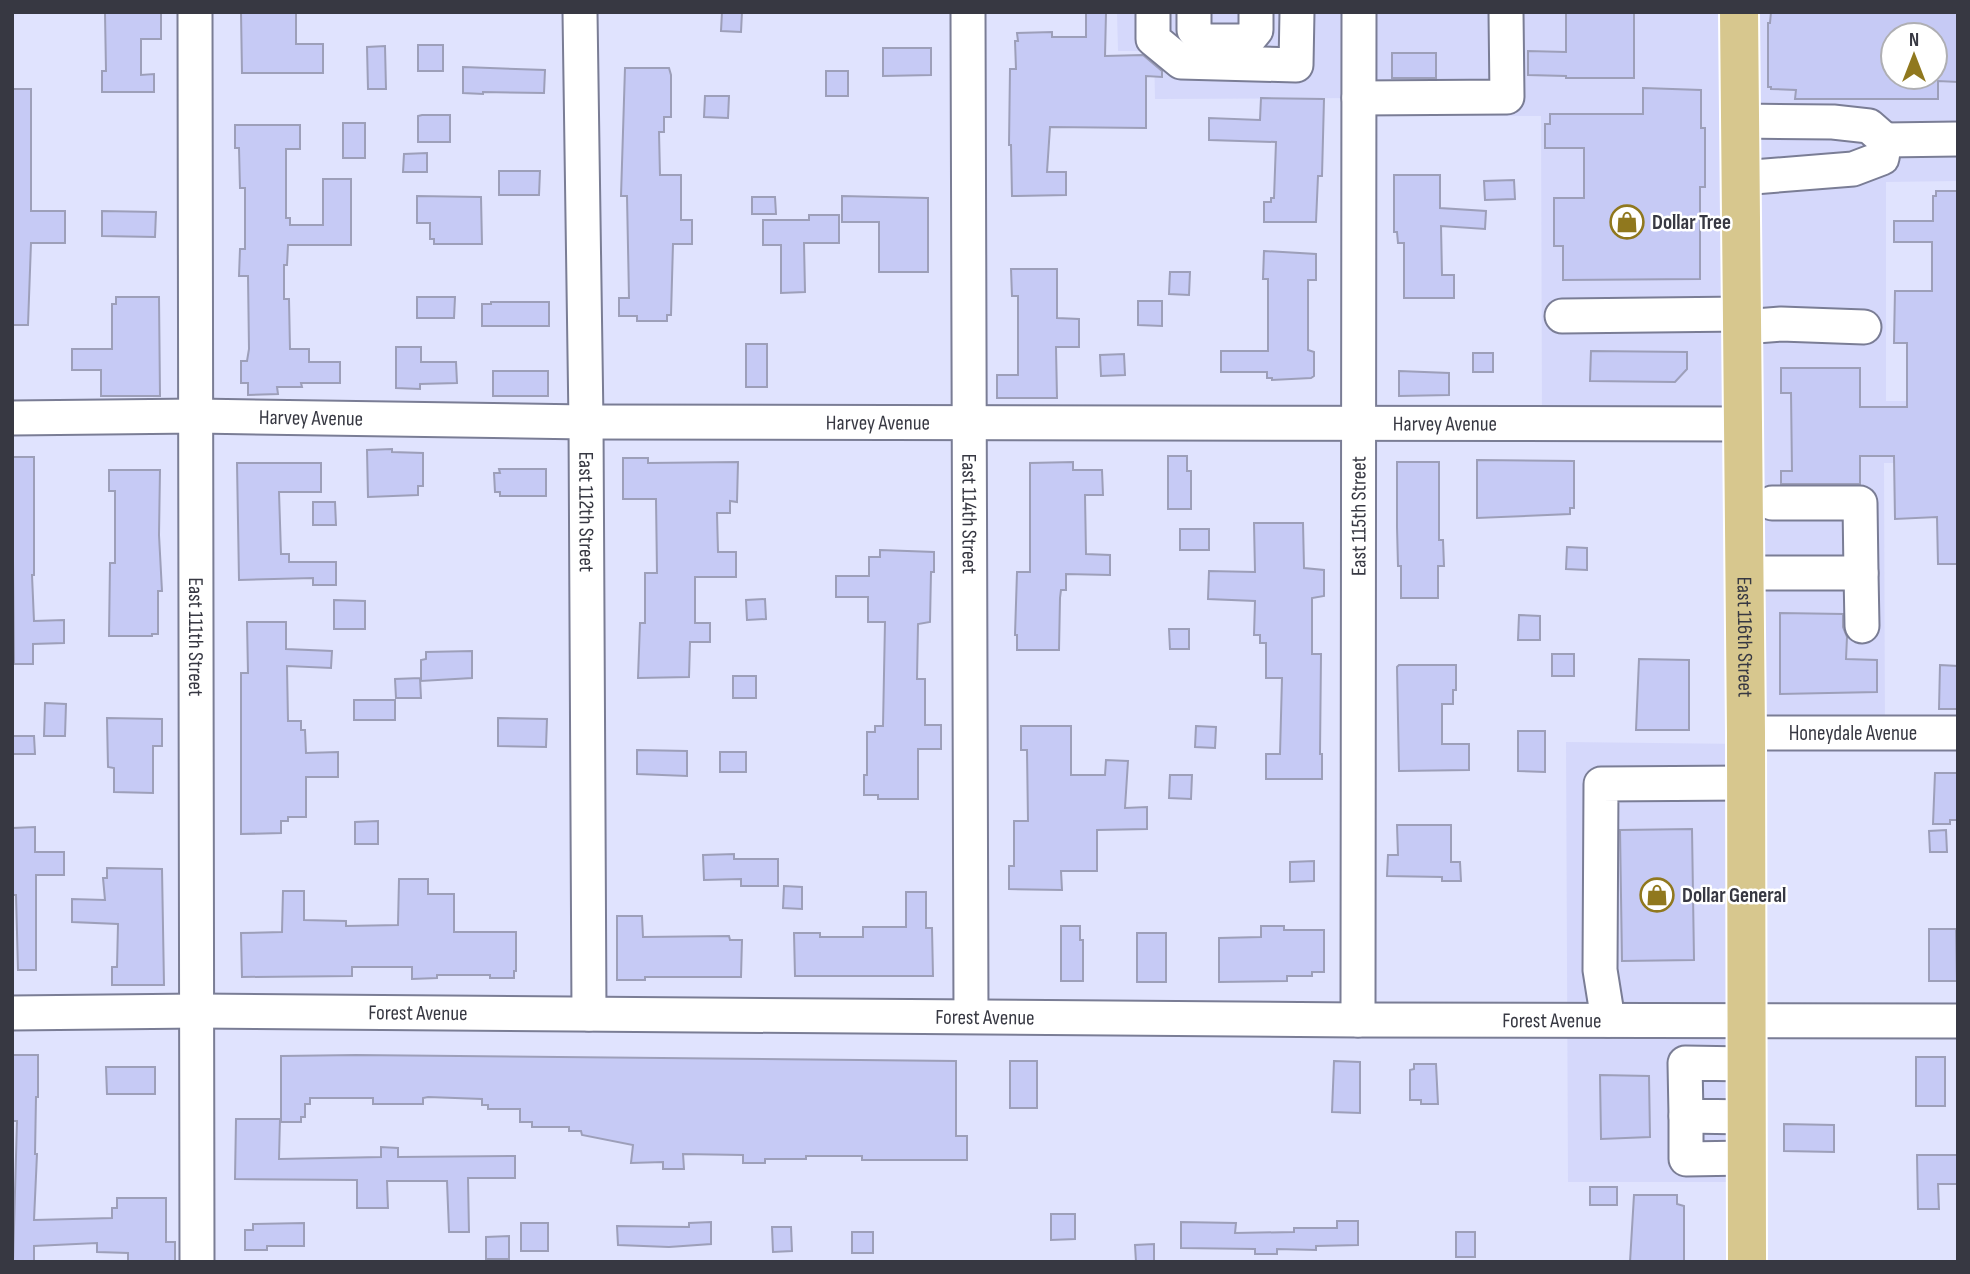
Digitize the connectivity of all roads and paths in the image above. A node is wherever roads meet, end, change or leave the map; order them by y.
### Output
1 (195, 12) edge
2 (580, 12) edge
3 (968, 12) edge
4 (1153, 12) edge
5 (1194, 12) edge
6 (1256, 12) edge
7 (1297, 12) edge
8 (1359, 12) edge
9 (1506, 12) edge
10 (1739, 12) edge
11 (1359, 98) junction
12 (1740, 121) junction
13 (1958, 139) edge
14 (1885, 140) junction
15 (1741, 178) junction
16 (1562, 316) dead end
17 (1743, 320) junction
18 (1864, 327) dead end
19 (197, 416) junction
20 (12, 418) edge
21 (586, 422) junction
22 (971, 422) junction
23 (1359, 424) junction
24 (1744, 424) junction
25 (1772, 503) dead end
26 (1745, 573) junction
27 (1861, 573) junction
28 (1862, 626) dead end
29 (1746, 733) junction
30 (1958, 733) edge
31 (1746, 783) junction
32 (198, 1011) junction
33 (12, 1013) edge
34 (589, 1014) junction
35 (971, 1016) junction
36 (1358, 1020) junction
37 (1608, 1020) junction
38 (1686, 1020) junction
39 (1747, 1020) junction
40 (1958, 1021) edge
41 (1685, 1063) junction
42 (1747, 1064) junction
43 (1686, 1116) junction
44 (1747, 1117) junction
45 (1747, 1158) junction
46 (197, 1262) edge
47 (1747, 1262) edge

1 - 19 street, East 111th Street
2 - 21 street, East 112th Street
3 - 22 street, East 114th Street
4 - 7 street
5 - 6 street
8 - 11 street, East 115th Street
9 - 11 street
10 - 12 main road, East 116th Street
11 - 23 street, East 115th Street
12 - 14 street
12 - 15 main road, East 116th Street
13 - 14 street
14 - 15 street
15 - 17 main road, East 116th Street
16 - 17 street
17 - 18 street
17 - 24 main road, East 116th Street
19 - 20 street, Harvey Avenue
19 - 21 street, Harvey Avenue
19 - 32 street, East 111th Street
21 - 22 street, Harvey Avenue
21 - 34 street, East 112th Street
22 - 23 street, Harvey Avenue
22 - 35 street, East 114th Street
23 - 24 street, Harvey Avenue
23 - 36 street, East 115th Street
24 - 26 main road, East 116th Street
25 - 27 street
26 - 27 street
26 - 29 main road, East 116th Street
27 - 28 street
29 - 30 street, Honeydale Avenue
29 - 31 main road, East 116th Street
31 - 37 street
31 - 39 main road, East 116th Street
32 - 33 street, Forest Avenue
32 - 34 street, Forest Avenue
32 - 46 street, East 111th Street
34 - 35 street, Forest Avenue
35 - 36 street, Forest Avenue
36 - 37 street, Forest Avenue
37 - 38 street, Forest Avenue
38 - 39 street, Forest Avenue
38 - 41 street
39 - 40 street, Forest Avenue
39 - 42 main road, East 116th Street
41 - 42 street
41 - 43 street
42 - 44 main road, East 116th Street
43 - 44 street
43 - 45 street
44 - 45 main road, East 116th Street
45 - 47 main road, East 116th Street

